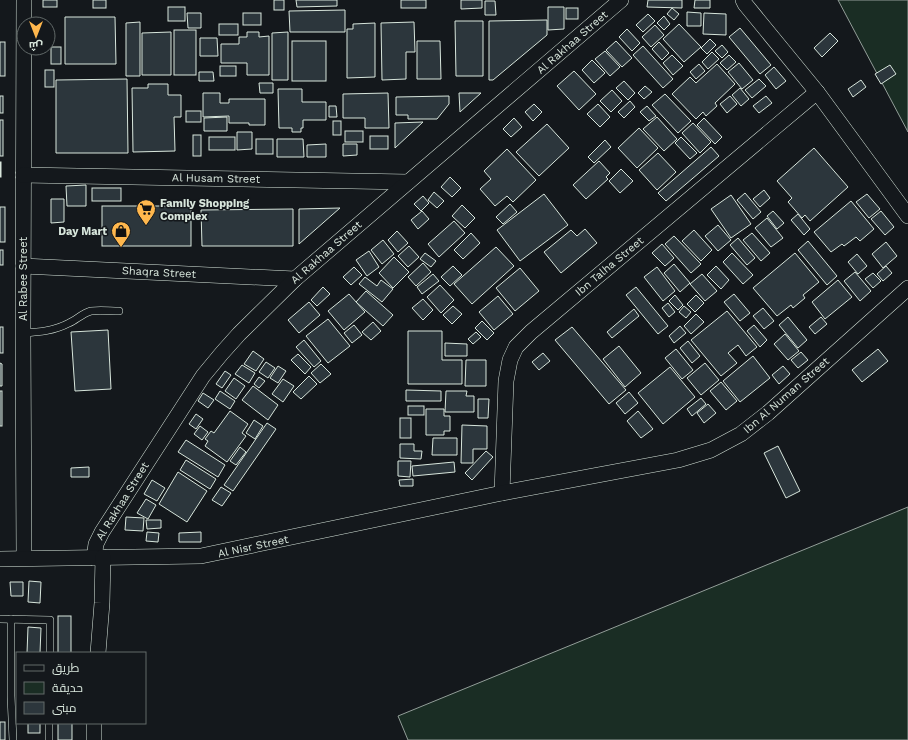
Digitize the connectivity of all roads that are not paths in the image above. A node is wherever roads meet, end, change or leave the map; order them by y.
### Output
1 (24, 0) edge
2 (621, 0) edge
3 (743, 0) edge
4 (817, 92) junction
5 (23, 175) junction
6 (408, 182) junction
7 (908, 216) edge
8 (23, 266) junction
9 (295, 279) junction
10 (908, 288) edge
11 (119, 311) dead end
12 (23, 333) junction
13 (502, 493) junction
14 (98, 557) junction
15 (24, 558) junction
16 (0, 559) edge
17 (0, 619) edge
18 (11, 619) junction
19 (50, 652) edge
20 (98, 652) edge
21 (49, 724) edge
22 (94, 724) edge
23 (13, 740) edge
24 (49, 740) edge
25 (94, 740) edge

1 - 5 street, Al Rabee Street
2 - 6 street, Al Rakhaa Street
3 - 4 street
4 - 7 street
4 - 13 street, Ibn Talha Street
5 - 6 street, Al Husam Street
5 - 8 street, Al Rabee Street
6 - 9 street, Al Rakhaa Street
8 - 9 street, Shaqra Street
8 - 12 street, Al Rabee Street
9 - 14 street, Al Rakhaa Street
10 - 13 street, Ibn Al Numan Street
11 - 12 lane
12 - 15 street, Al Rabee Street
13 - 14 street, Al Nisr Street
14 - 15 street, Al Nisr Street
14 - 20 street, Al Rakhaa Street
15 - 16 street, Al Nisr Street
17 - 18 lane
18 - 19 lane
18 - 23 lane
21 - 24 lane
22 - 25 street

